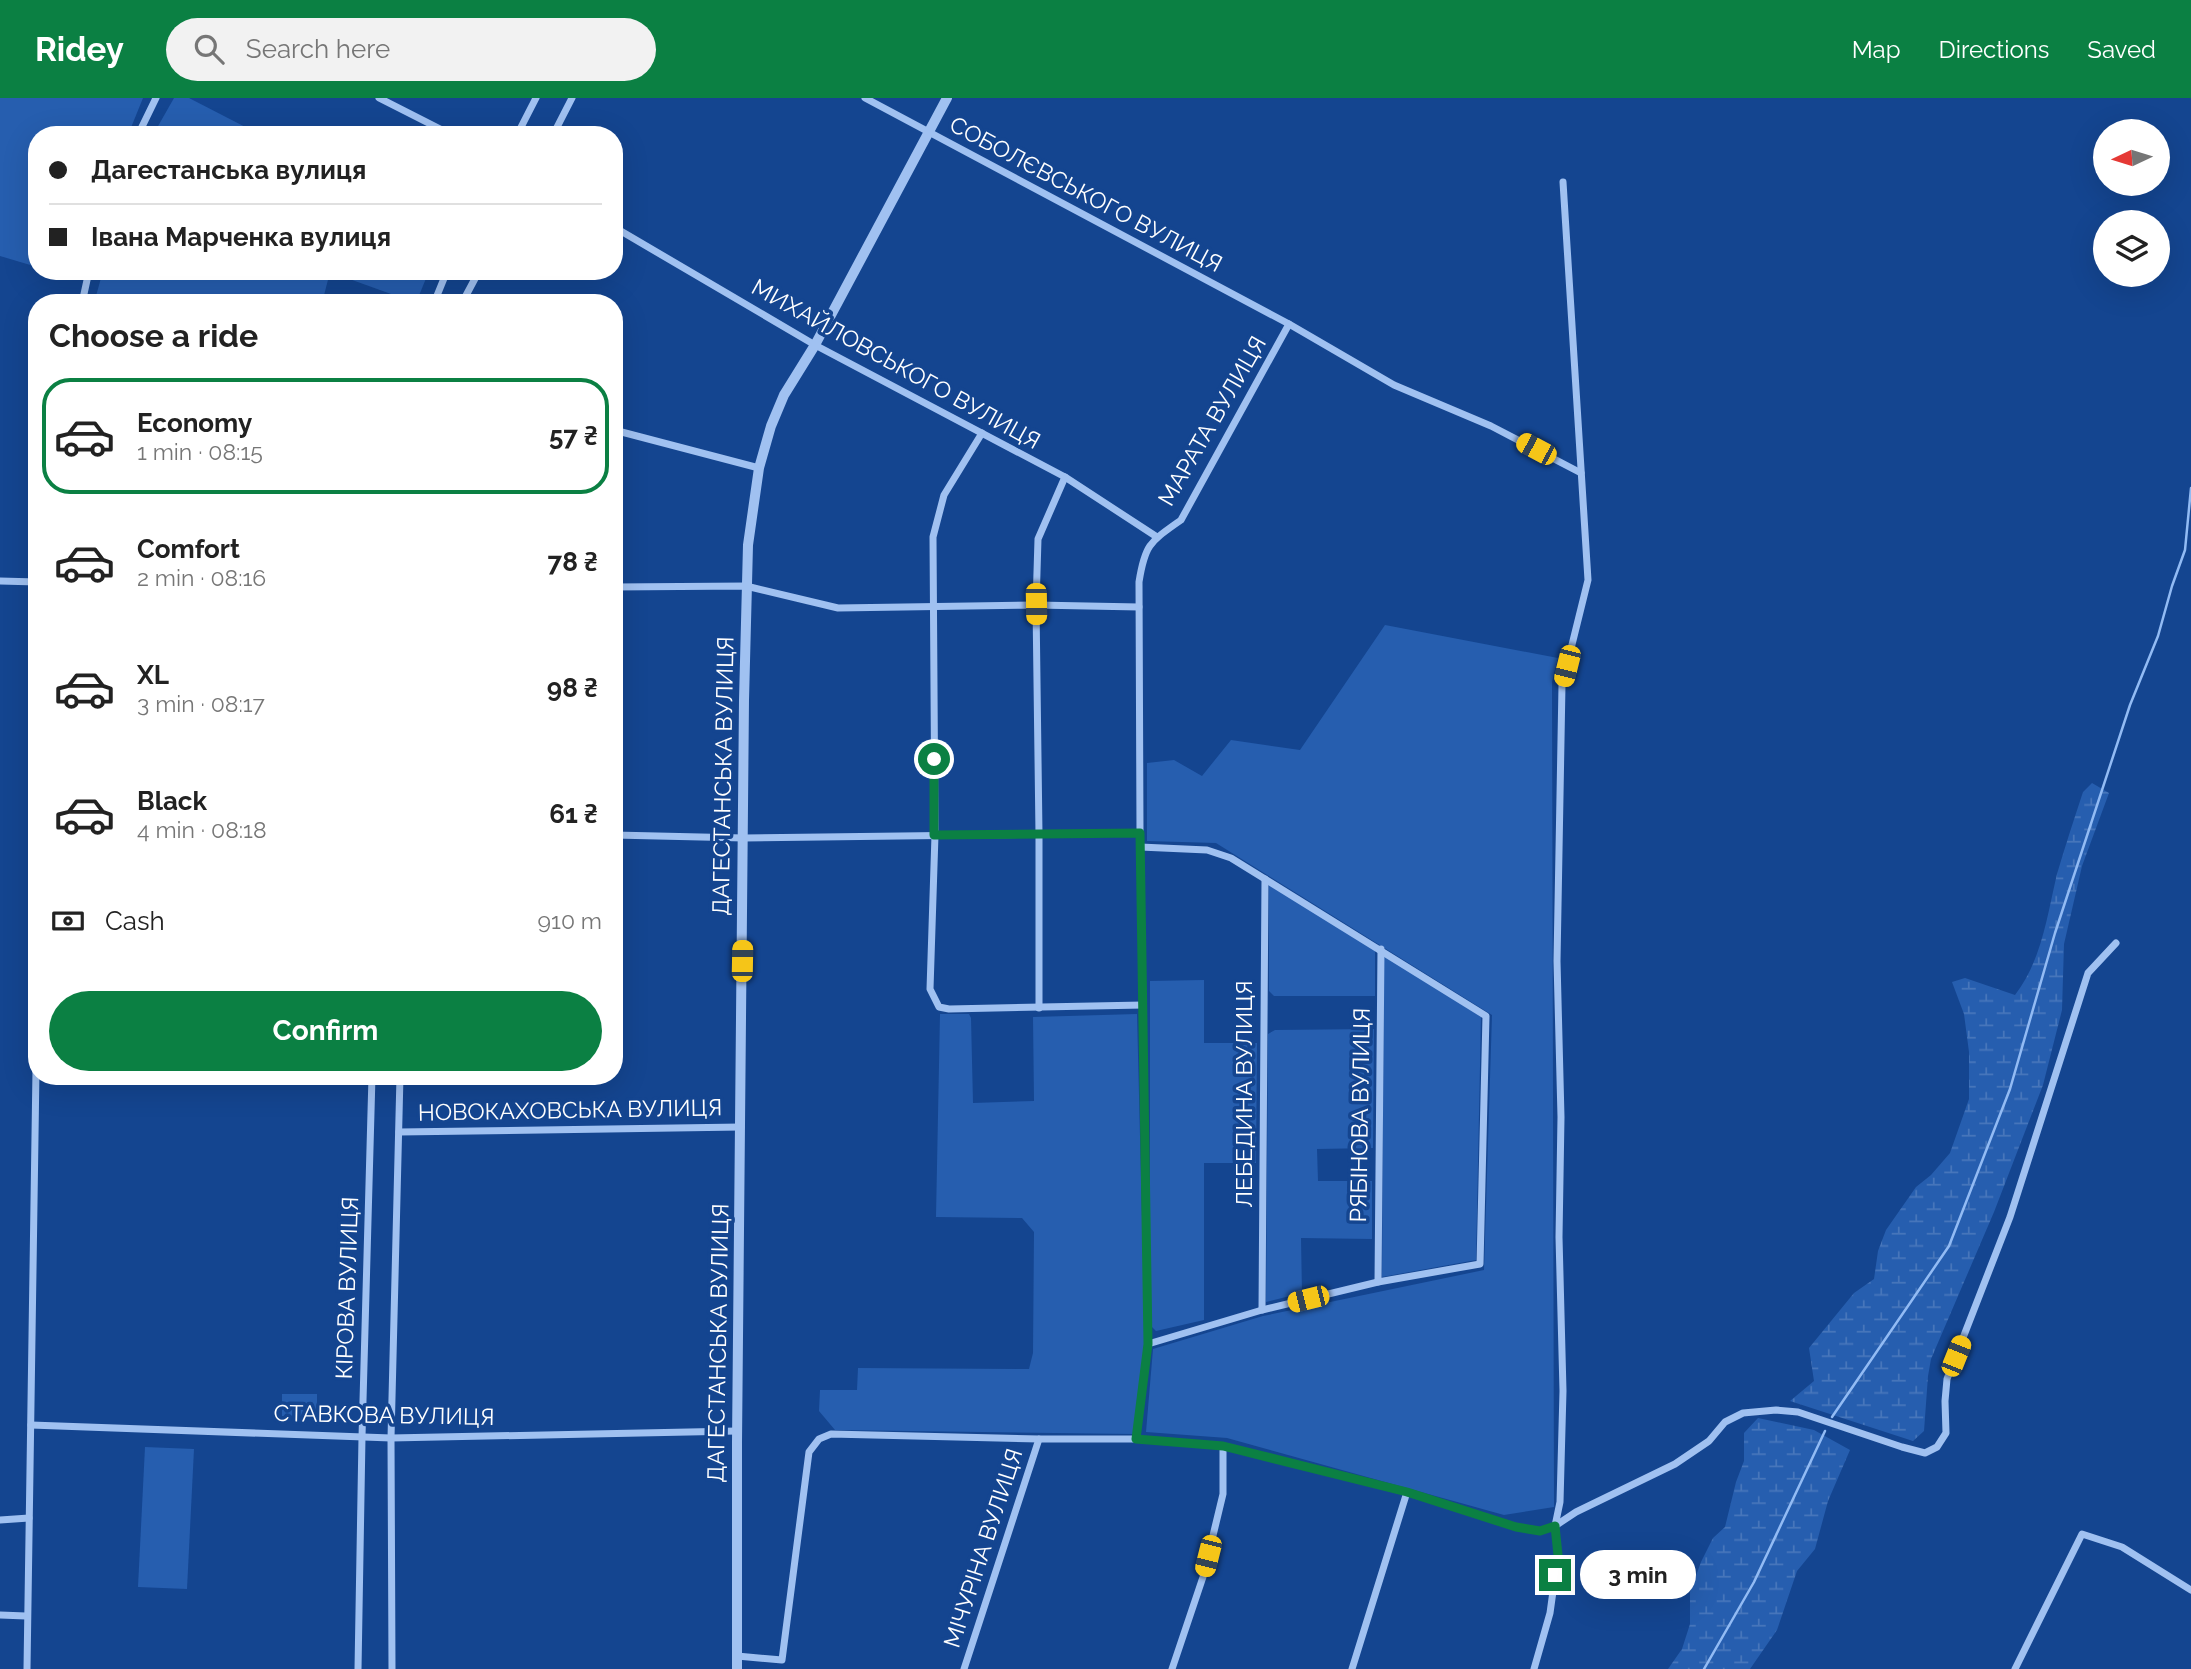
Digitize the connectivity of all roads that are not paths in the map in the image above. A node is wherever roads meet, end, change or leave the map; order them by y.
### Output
1 (156, 98) edge
2 (379, 98) edge
3 (536, 98) edge
4 (572, 98) edge
5 (865, 98) edge
6 (947, 98) edge
7 (142, 126) edge
8 (434, 126) edge
9 (522, 126) edge
10 (558, 126) edge
11 (928, 131) junction
12 (1563, 182) dead end
13 (623, 232) edge
14 (1289, 324) junction
15 (815, 345) junction
16 (623, 432) edge
17 (982, 433) junction
18 (760, 468) junction
19 (1581, 473) junction
20 (1065, 477) junction
21 (1157, 537) junction
22 (0, 581) edge
23 (28, 582) edge
24 (746, 586) junction
25 (623, 587) edge
26 (1036, 604) junction
27 (933, 607) junction
28 (1139, 607) junction
29 (1140, 833) junction
30 (1039, 834) junction
31 (623, 835) edge
32 (934, 835) junction
33 (744, 838) junction
34 (1140, 847) junction
35 (1265, 879) junction
36 (2116, 943) dead end
37 (1381, 949) junction
38 (1143, 1005) junction
39 (1039, 1008) junction
40 (36, 1085) edge
41 (372, 1085) edge
42 (400, 1085) edge
43 (741, 1127) junction
44 (399, 1132) junction
45 (1378, 1282) junction
46 (1262, 1310) junction
47 (1148, 1344) junction
48 (31, 1425) junction
49 (737, 1431) junction
50 (362, 1437) junction
51 (391, 1438) junction
52 (1039, 1439) junction
53 (1136, 1439) junction
54 (1223, 1446) junction
55 (1407, 1492) junction
56 (29, 1518) junction
57 (0, 1520) edge
58 (1555, 1526) junction
59 (2191, 1590) edge
60 (0, 1615) edge
61 (26, 1616) junction
62 (737, 1656) junction
63 (27, 1669) edge
64 (358, 1669) edge
65 (392, 1669) edge
66 (737, 1669) edge
67 (964, 1669) edge
68 (1171, 1669) edge
69 (1352, 1669) edge
70 (1534, 1669) edge
71 (2015, 1669) edge

1 - 7 street
2 - 8 street
3 - 9 street
4 - 10 street
5 - 11 street, СОБОЛЄВСЬКОГО ВУЛИЦЯ
6 - 11 street, ДАГЕСТАНСЬКА ВУЛИЦЯ
11 - 14 street, СОБОЛЄВСЬКОГО ВУЛИЦЯ
11 - 15 street, ДАГЕСТАНСЬКА ВУЛИЦЯ
12 - 19 street
13 - 15 street, МИХАЙЛОВСЬКОГО ВУЛИЦЯ
14 - 19 street, СОБОЛЄВСЬКОГО ВУЛИЦЯ
14 - 21 street, МАРАТА ВУЛИЦЯ
15 - 17 street, МИХАЙЛОВСЬКОГО ВУЛИЦЯ
15 - 18 street, ДАГЕСТАНСЬКА ВУЛИЦЯ
16 - 18 street
17 - 20 street, МИХАЙЛОВСЬКОГО ВУЛИЦЯ
17 - 27 street
18 - 24 street, ДАГЕСТАНСЬКА ВУЛИЦЯ
19 - 58 street
20 - 21 street, МИХАЙЛОВСЬКОГО ВУЛИЦЯ
20 - 26 street
21 - 28 street, МАРАТА ВУЛИЦЯ
22 - 23 street
24 - 25 street
24 - 27 street
24 - 33 street, ДАГЕСТАНСЬКА ВУЛИЦЯ
26 - 27 street
26 - 28 street
26 - 30 street
27 - 32 street
28 - 29 street, МАРАТА ВУЛИЦЯ
29 - 30 street
29 - 34 street, МАРАТА ВУЛИЦЯ
30 - 32 street
30 - 39 street
31 - 33 street
32 - 33 street
32 - 39 street
33 - 43 street, ДАГЕСТАНСЬКА ВУЛИЦЯ
34 - 35 street
34 - 38 street, МАРАТА ВУЛИЦЯ
35 - 37 street
35 - 46 street, ЛЕБЕДИНА ВУЛИЦЯ
36 - 58 street
37 - 45 street, РЯБІНОВА ВУЛИЦЯ
37 - 45 street
38 - 39 street
38 - 47 street, МАРАТА ВУЛИЦЯ
40 - 48 street
41 - 50 street, КІРОВА ВУЛИЦЯ
42 - 44 street, КІРОВА ВУЛИЦЯ
43 - 44 street, НОВОКАХОВСЬКА ВУЛИЦЯ
43 - 49 street, ДАГЕСТАНСЬКА ВУЛИЦЯ
44 - 51 street, КІРОВА ВУЛИЦЯ
45 - 46 street
46 - 47 street
47 - 53 street, МАРАТА ВУЛИЦЯ
48 - 50 street, СТАВКОВА ВУЛИЦЯ
48 - 56 street
49 - 51 street, СТАВКОВА ВУЛИЦЯ
49 - 62 street, ДАГЕСТАНСЬКА ВУЛИЦЯ
50 - 51 street, СТАВКОВА ВУЛИЦЯ
50 - 64 street, КІРОВА ВУЛИЦЯ
51 - 65 street, КІРОВА ВУЛИЦЯ
52 - 53 street
52 - 62 street
52 - 67 street, МІЧУРІНА ВУЛИЦЯ
53 - 54 street
54 - 55 street
54 - 68 street
55 - 58 street
55 - 69 street
56 - 57 street
56 - 61 street
58 - 70 street
59 - 71 street
60 - 61 street
61 - 63 street
62 - 66 street, ДАГЕСТАНСЬКА ВУЛИЦЯ

